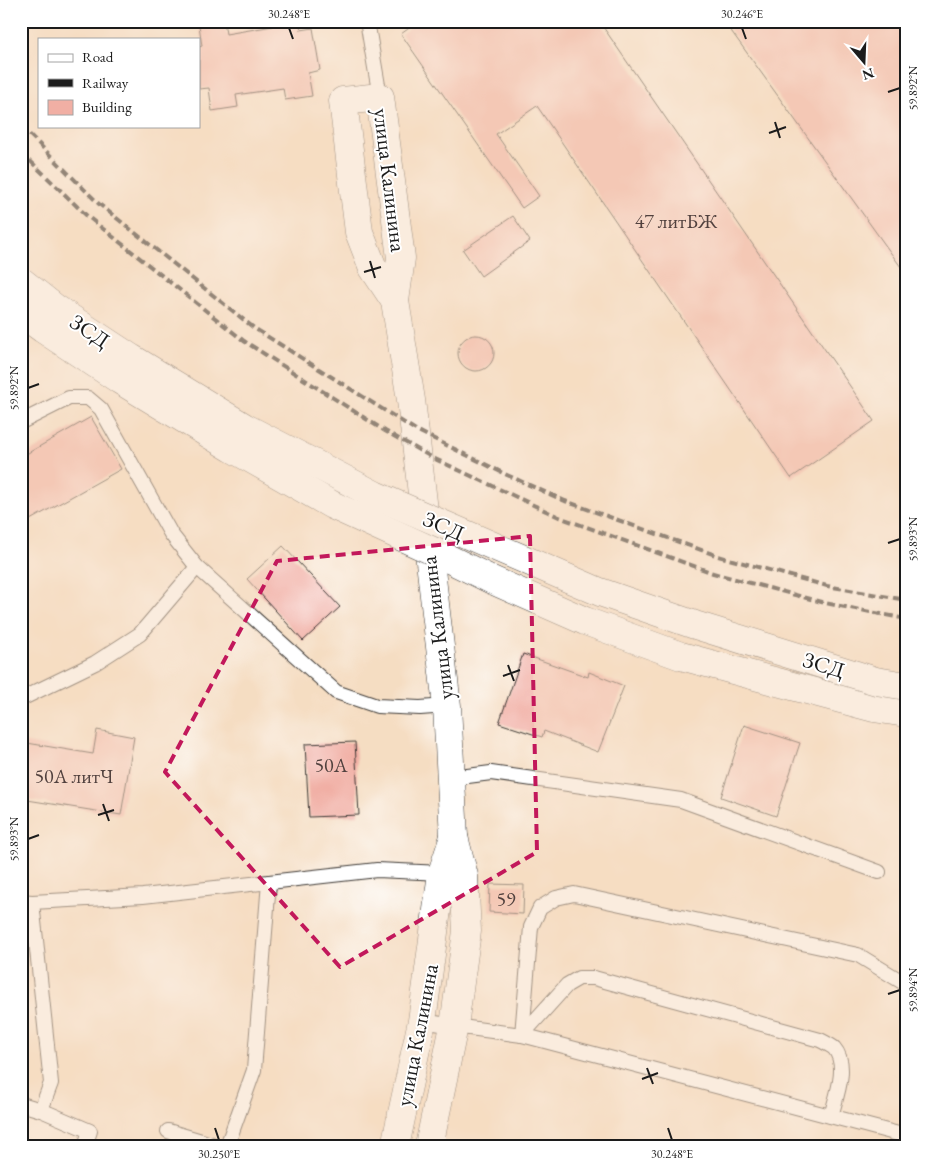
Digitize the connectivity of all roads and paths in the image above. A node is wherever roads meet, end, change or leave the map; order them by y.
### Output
1 (367, 21) edge
2 (380, 97) junction
3 (21, 281) edge
4 (395, 301) junction
5 (21, 313) edge
6 (21, 422) edge
7 (197, 567) junction
8 (906, 686) edge
9 (21, 699) edge
10 (446, 706) junction
11 (906, 713) edge
12 (452, 778) junction
13 (454, 837) junction
14 (879, 872) dead end
15 (442, 873) junction
16 (269, 882) junction
17 (27, 902) edge
18 (906, 985) edge
19 (422, 1021) junction
20 (454, 1026) junction
21 (522, 1034) junction
22 (21, 1104) edge
23 (41, 1110) junction
24 (832, 1116) junction
25 (168, 1131) dead end
26 (906, 1136) edge
27 (85, 1146) edge
28 (218, 1146) edge
29 (227, 1146) edge
30 (395, 1146) edge
31 (429, 1146) edge

1 - 2 lane
2 - 4 main road, улица Калинина
2 - 4 main road, улица Калинина
3 - 8 main road, ЗСД, bridge
4 - 10 main road, улица Калинина
5 - 11 main road, ЗСД, bridge
6 - 7 lane
7 - 9 lane
7 - 10 lane
10 - 12 main road, улица Калинина
12 - 13 main road, улица Калинина
12 - 14 lane
13 - 15 main road, улица Калинина
13 - 20 main road, улица Калинина
15 - 16 lane
15 - 19 main road, улица Калинина
16 - 17 lane
16 - 29 lane
17 - 23 lane
18 - 21 lane
19 - 20 lane
19 - 30 main road, улица Калинина
20 - 21 lane
20 - 31 main road, улица Калинина
21 - 24 lane
21 - 24 lane
22 - 23 lane
23 - 27 lane
24 - 26 lane
25 - 28 lane

